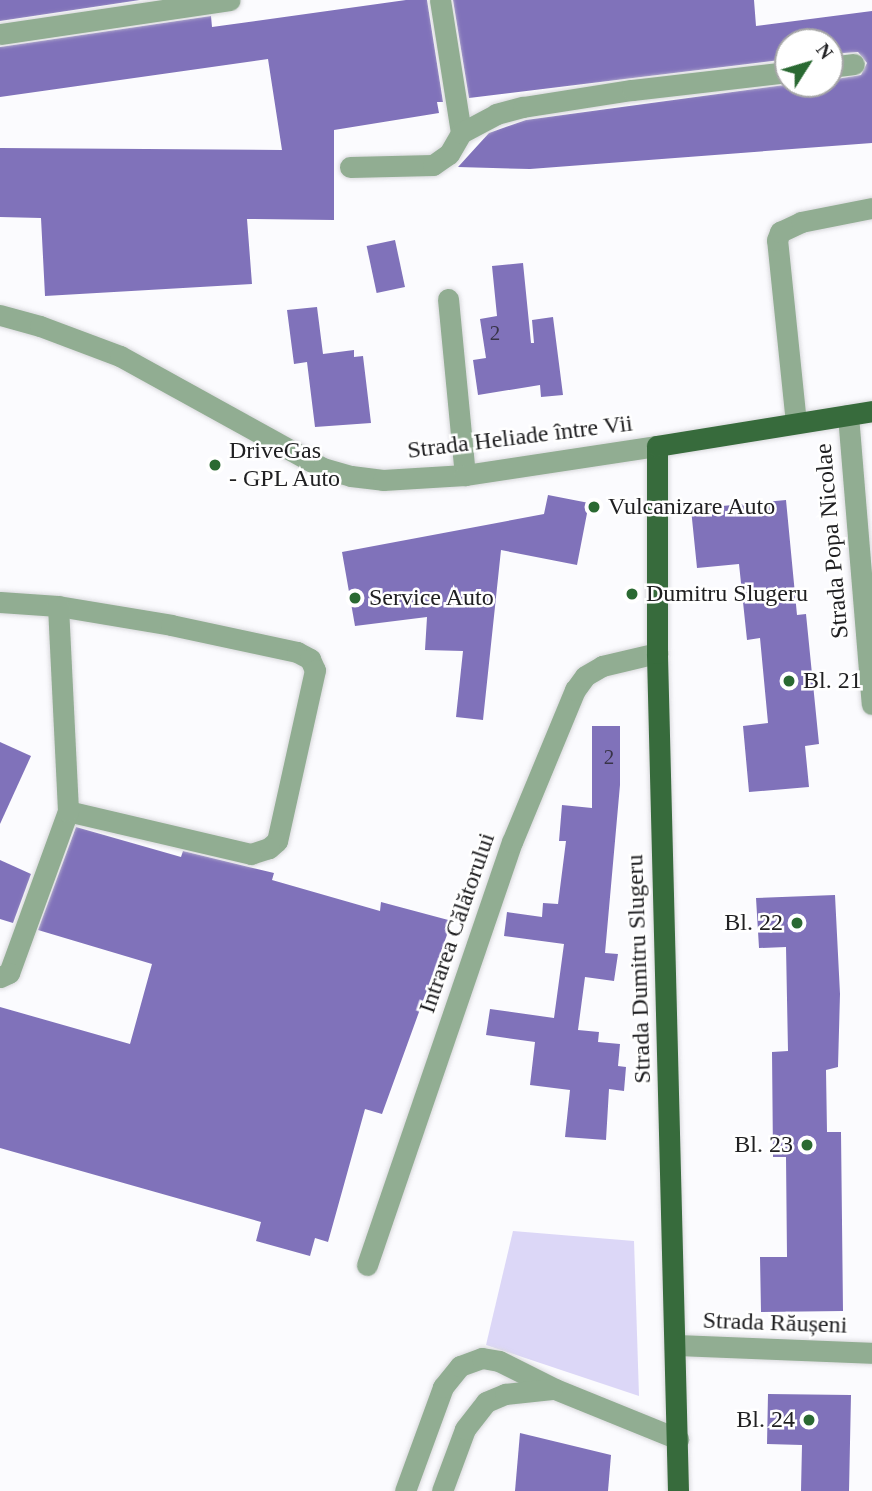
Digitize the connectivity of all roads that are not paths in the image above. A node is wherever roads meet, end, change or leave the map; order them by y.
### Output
1 (230, 0) edge
2 (440, 0) edge
3 (0, 34) edge
4 (854, 64) dead end
5 (844, 65) edge
6 (774, 74) edge
7 (461, 133) junction
8 (350, 167) dead end
9 (872, 208) edge
10 (448, 299) dead end
11 (0, 315) edge
12 (872, 411) edge
13 (848, 415) junction
14 (796, 423) junction
15 (657, 446) junction
16 (465, 475) junction
17 (0, 602) edge
18 (58, 606) junction
19 (657, 653) junction
20 (872, 704) edge
21 (68, 811) junction
22 (0, 977) edge
23 (367, 1265) dead end
24 (675, 1345) junction
25 (872, 1353) edge
26 (555, 1389) junction
27 (678, 1439) junction
28 (405, 1491) edge
29 (442, 1491) edge
30 (678, 1491) edge

1 - 3 street
2 - 7 street
4 - 5 street
6 - 7 street
7 - 8 street
9 - 14 street
10 - 16 street
11 - 16 street, Strada Heliade între Vii
12 - 13 main road, Strada Heliade între Vii
13 - 14 main road, Strada Heliade între Vii
13 - 20 street, Strada Popa Nicolae
14 - 15 main road, Strada Heliade între Vii
15 - 16 street, Strada Heliade între Vii
15 - 19 main road, Strada Dumitru Slugeru
17 - 18 street
18 - 21 street
18 - 21 street
19 - 23 street, Intrarea Călătorului
19 - 24 main road, Strada Dumitru Slugeru
21 - 22 street
24 - 25 street, Strada Răușeni
24 - 27 main road, Strada Dumitru Slugeru
26 - 27 street
26 - 28 street
26 - 29 street
27 - 30 main road, Strada Dumitru Slugeru

